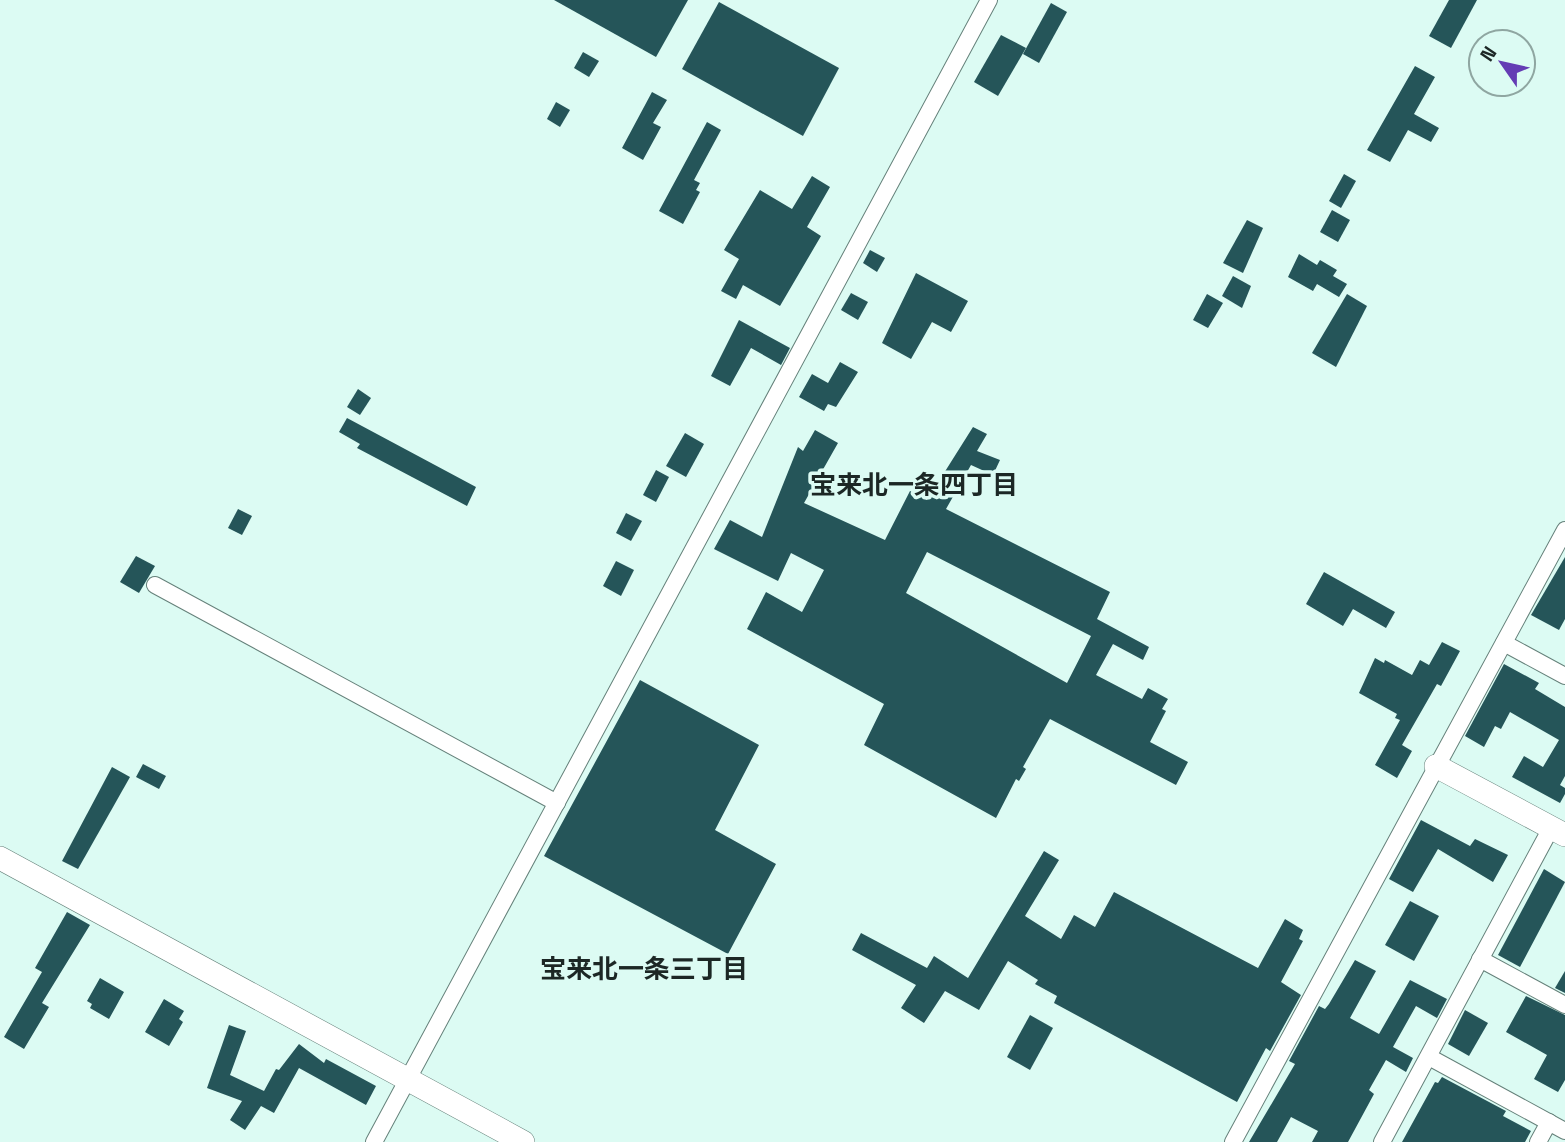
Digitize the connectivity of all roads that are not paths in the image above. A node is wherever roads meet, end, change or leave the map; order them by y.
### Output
1 (989, 0) edge
2 (1565, 530) edge
3 (155, 585) dead end
4 (1504, 643) junction
5 (1565, 676) edge
6 (1436, 766) junction
7 (557, 803) junction
8 (1558, 832) edge
9 (0, 858) edge
10 (1480, 959) junction
11 (1565, 1004) edge
12 (1429, 1057) junction
13 (408, 1080) junction
14 (1549, 1122) junction
15 (1565, 1130) edge
16 (374, 1142) edge
17 (523, 1142) edge
18 (1233, 1142) edge
19 (1382, 1142) edge
20 (1538, 1142) edge

1 - 7 street
2 - 4 street
3 - 7 street
4 - 5 street
4 - 6 street
6 - 8 street
6 - 18 street
7 - 13 street
8 - 10 street
9 - 13 street
10 - 11 street
10 - 12 street
12 - 14 street
12 - 19 street
13 - 16 street
13 - 17 street
14 - 15 street
14 - 20 street

